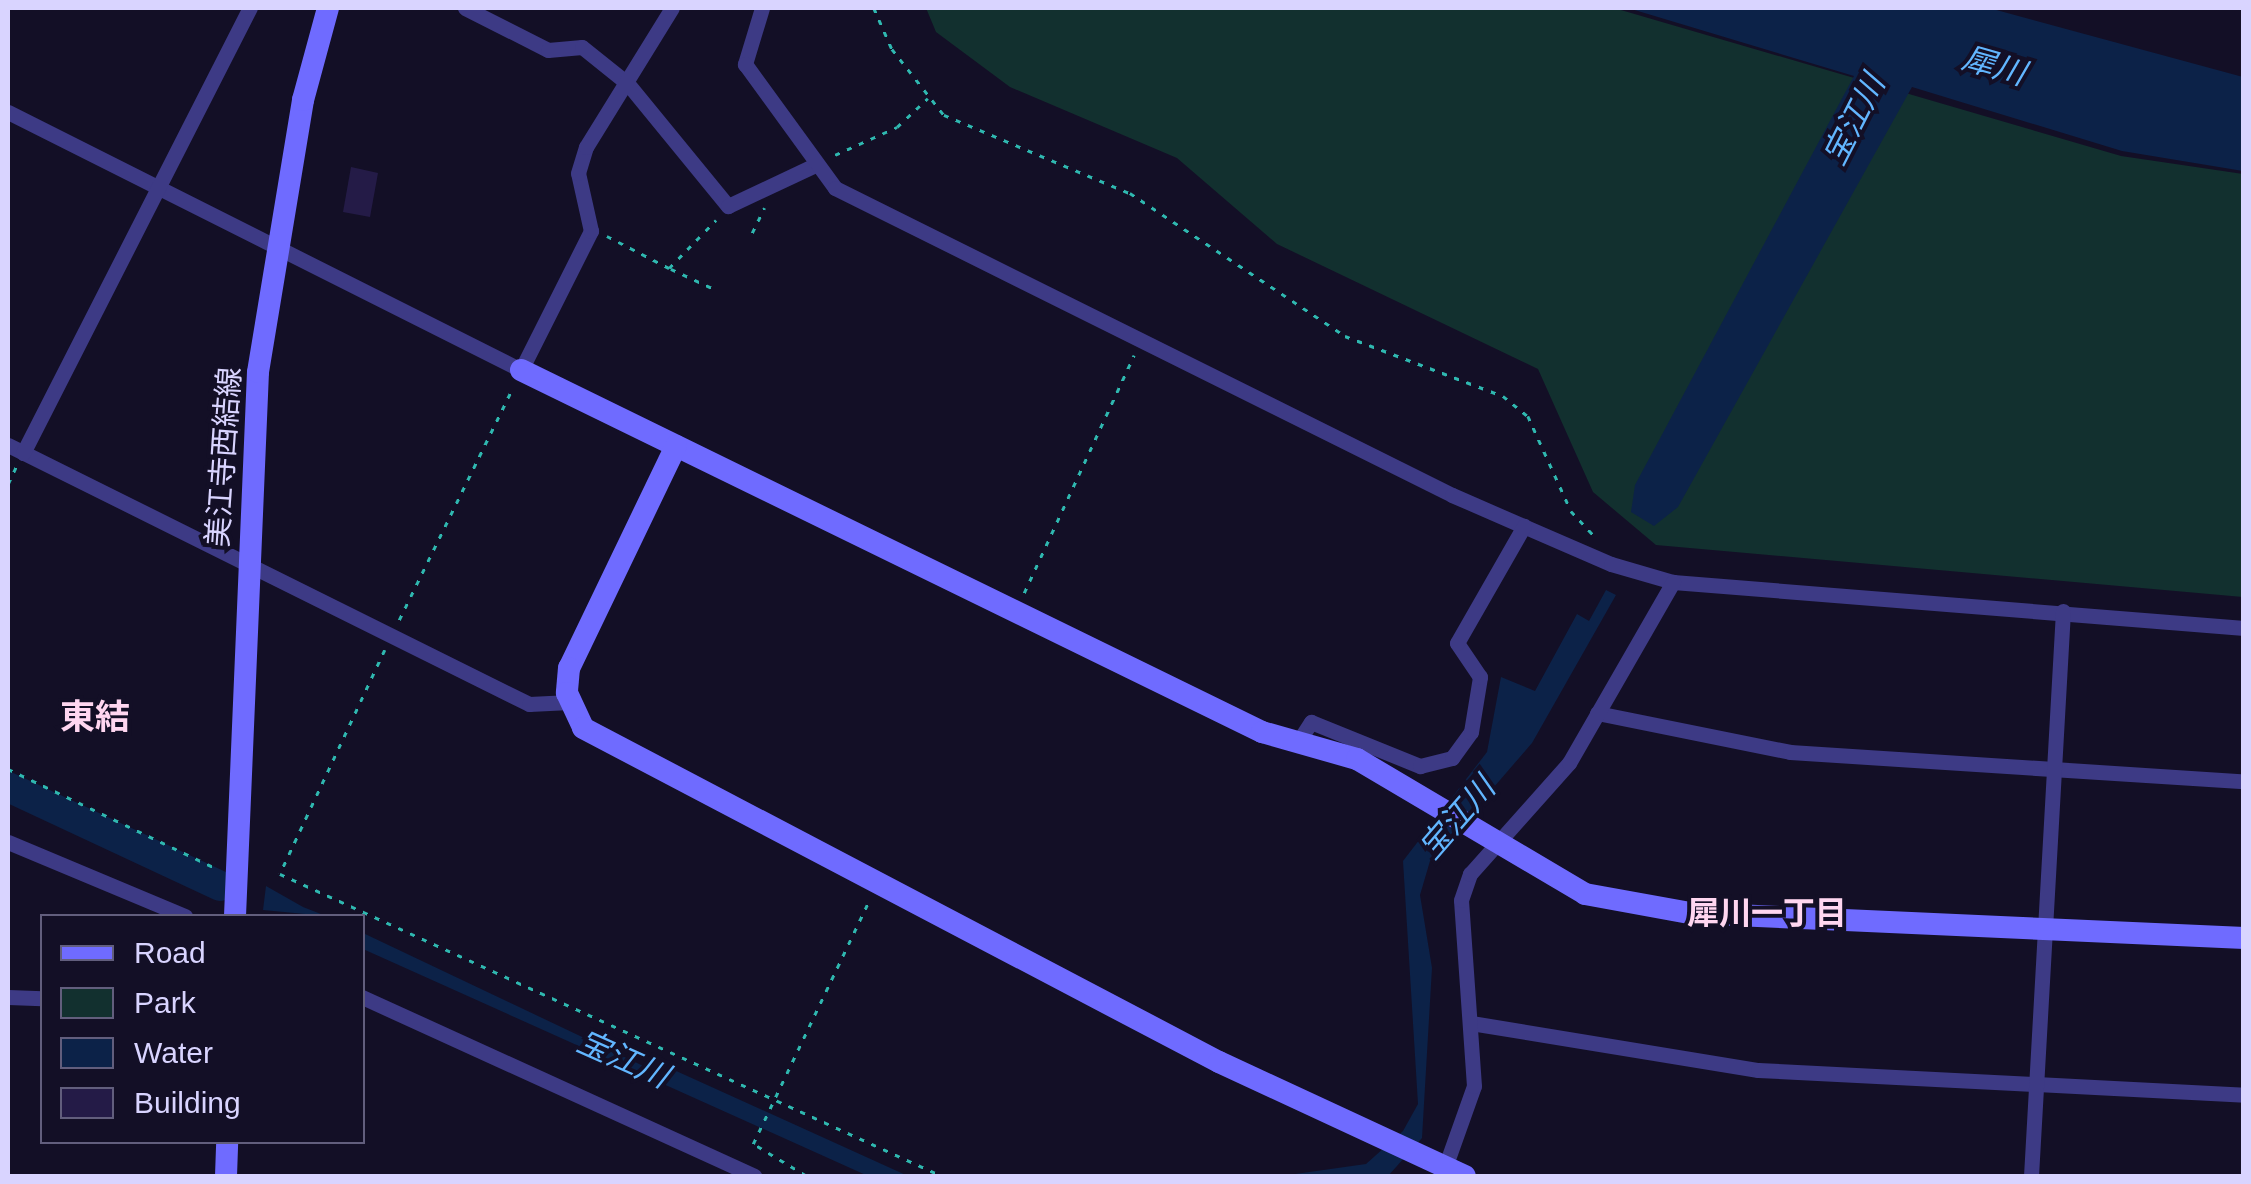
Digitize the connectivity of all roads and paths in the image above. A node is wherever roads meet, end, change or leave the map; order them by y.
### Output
1 (250, 8) edge
2 (328, 8) edge
3 (466, 8) edge
4 (672, 8) edge
5 (762, 8) edge
6 (874, 8) edge
7 (628, 84) junction
8 (928, 98) junction
9 (8, 112) edge
10 (815, 164) junction
11 (160, 187) junction
12 (766, 192) junction
13 (728, 206) junction
14 (591, 231) junction
15 (752, 233) dead end
16 (278, 246) junction
17 (669, 268) junction
18 (712, 288) dead end
19 (1141, 340) junction
20 (522, 370) junction
21 (8, 445) edge
22 (676, 446) junction
23 (23, 453) junction
24 (1524, 526) junction
25 (1602, 544) dead end
26 (246, 563) junction
27 (1672, 582) junction
28 (1014, 612) junction
29 (2063, 612) junction
30 (2244, 628) edge
31 (391, 637) junction
32 (570, 702) junction
33 (1597, 713) junction
34 (1298, 742) junction
35 (8, 768) edge
36 (2051, 772) junction
37 (2244, 780) edge
38 (8, 842) edge
39 (1487, 843) junction
40 (220, 870) dead end
41 (880, 879) junction
42 (181, 914) edge
43 (236, 914) edge
44 (2043, 928) junction
45 (2244, 938) edge
46 (8, 997) edge
47 (40, 998) edge
48 (365, 998) edge
49 (1472, 1022) junction
50 (2036, 1084) junction
51 (2244, 1095) edge
52 (774, 1096) junction
53 (228, 1144) edge
54 (1444, 1171) edge
55 (226, 1176) edge
56 (754, 1176) edge
57 (806, 1176) edge
58 (942, 1176) edge
59 (2032, 1176) edge

1 - 11 street
2 - 16 street, 美江寺西結線
3 - 7 street
4 - 7 street
5 - 10 street
6 - 8 path
7 - 13 street
7 - 14 street
8 - 10 path
8 - 25 path
9 - 11 street
10 - 12 street
10 - 19 street
11 - 16 street
11 - 23 street
12 - 13 street
12 - 15 path
13 - 17 path
14 - 17 path
14 - 20 street
16 - 20 street
16 - 26 street, 美江寺西結線
17 - 18 path
19 - 24 street
19 - 28 path
20 - 22 street
20 - 31 path
21 - 23 street
22 - 28 street
22 - 32 street
23 - 26 street
24 - 27 street
24 - 34 street
26 - 31 street
26 - 43 street, 美江寺西結線
27 - 29 street
27 - 33 street
28 - 34 street
29 - 30 street
29 - 36 street
31 - 32 street
31 - 52 path
32 - 41 street
33 - 36 street
33 - 39 street
34 - 39 street
35 - 40 path
36 - 37 street
36 - 44 street
38 - 42 street
39 - 44 street
39 - 49 street
41 - 52 path
41 - 54 street
44 - 45 street
44 - 50 street
46 - 47 street
48 - 56 street
49 - 50 street
49 - 54 street
50 - 51 street
50 - 59 street
52 - 57 path
52 - 58 path
53 - 55 street

